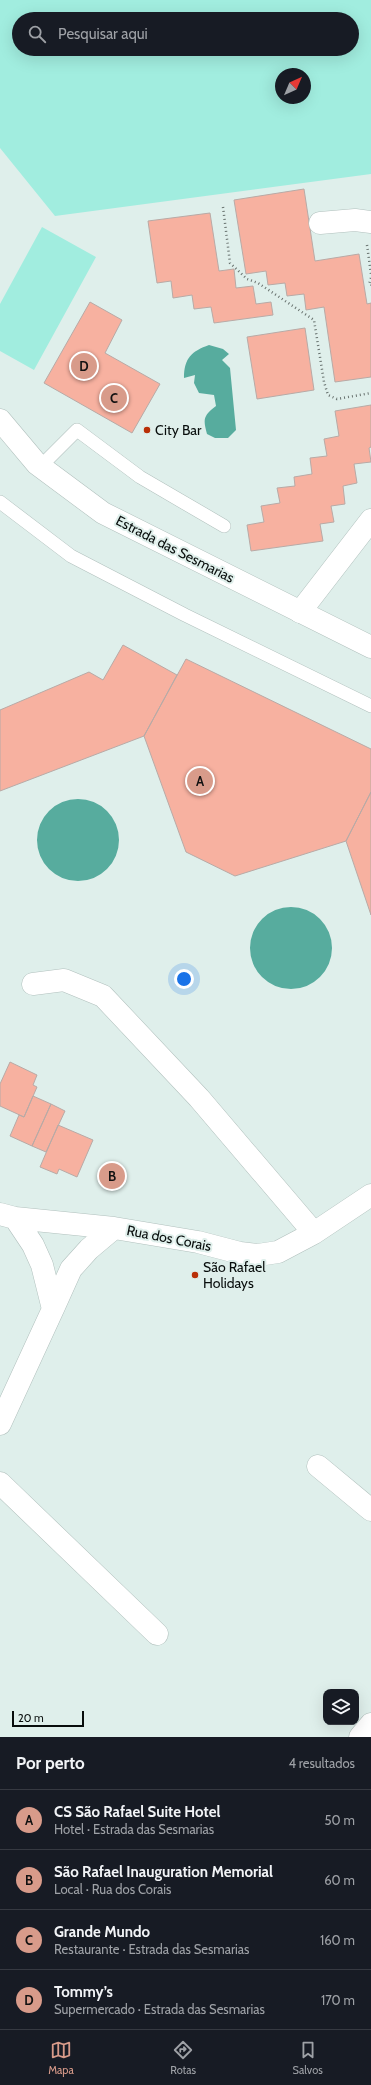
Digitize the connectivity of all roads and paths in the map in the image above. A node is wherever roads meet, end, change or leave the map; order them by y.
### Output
1 (223, 207) dead end
2 (371, 222) edge
3 (320, 223) dead end
4 (371, 242) edge
5 (371, 274) edge
6 (371, 278) edge
7 (371, 285) edge
8 (371, 393) edge
9 (0, 420) edge
10 (41, 466) junction
11 (0, 502) edge
12 (371, 520) edge
13 (224, 526) dead end
14 (300, 612) junction
15 (371, 647) edge
16 (371, 706) edge
17 (33, 984) dead end
18 (371, 1195) edge
19 (7, 1216) edge
20 (114, 1228) junction
21 (314, 1233) junction
22 (53, 1309) junction
23 (0, 1424) edge
24 (318, 1466) dead end
25 (0, 1483) edge
26 (371, 1510) edge
27 (157, 1634) dead end
28 (371, 1724) edge
29 (360, 1737) edge

1 - 8 path
2 - 3 street
4 - 5 path
6 - 7 path
9 - 10 street, Estrada das Sesmarias
10 - 13 lane
10 - 14 street, Estrada das Sesmarias
11 - 16 lane
12 - 14 street
14 - 15 street, Estrada das Sesmarias
17 - 21 street
18 - 21 street, Rua dos Corais
19 - 20 street, Rua dos Corais
19 - 22 street
20 - 21 street, Rua dos Corais
20 - 22 street
22 - 23 street
24 - 26 street
25 - 27 street
28 - 29 street

